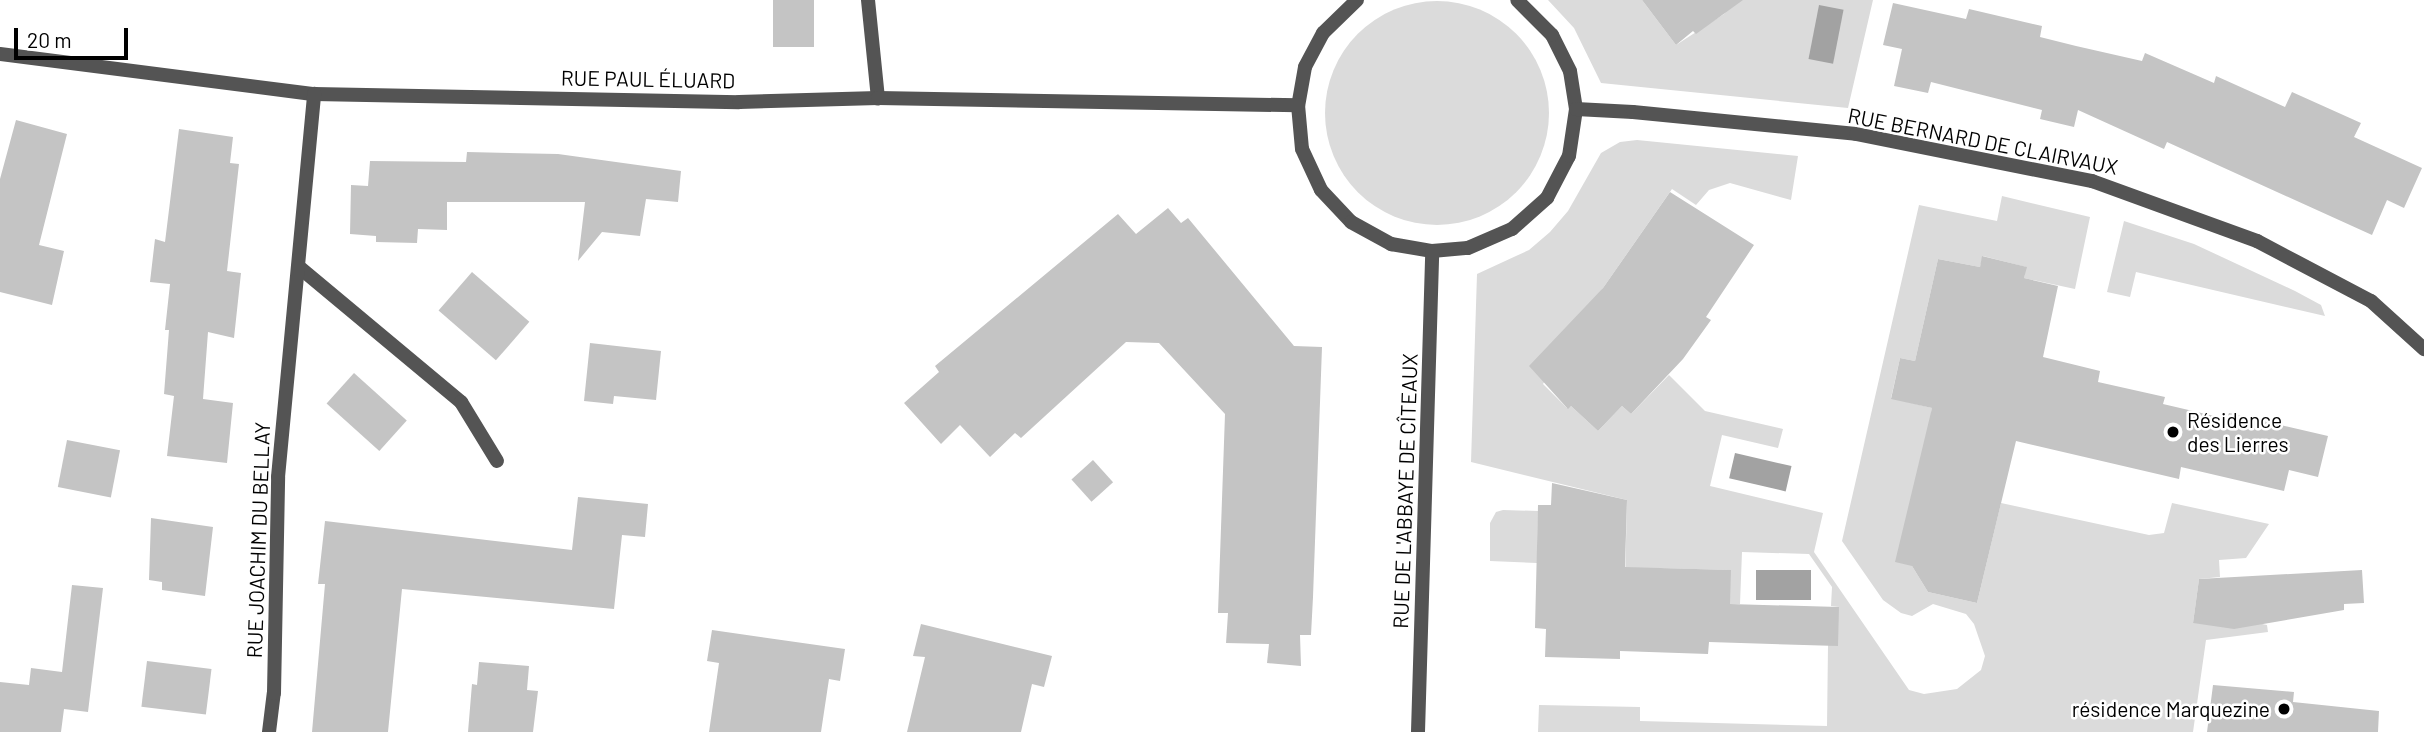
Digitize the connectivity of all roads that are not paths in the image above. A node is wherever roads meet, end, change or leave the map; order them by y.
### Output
1 (868, 0) edge
2 (1517, 0) edge
3 (1352, 2) edge
4 (0, 54) edge
5 (314, 94) junction
6 (878, 98) junction
7 (1298, 105) junction
8 (1576, 109) junction
9 (1432, 251) junction
10 (299, 267) junction
11 (2424, 349) edge
12 (497, 461) dead end
13 (269, 732) edge
14 (1418, 732) edge

1 - 6 street
2 - 8 street
3 - 7 street
4 - 5 street, RUE PAUL ÉLUARD
5 - 6 street, RUE PAUL ÉLUARD
5 - 10 street, RUE JOACHIM DU BELLAY
6 - 7 street, RUE PAUL ÉLUARD
7 - 9 street
8 - 9 street
8 - 11 street, RUE BERNARD DE CLAIRVAUX
9 - 14 street, RUE DE L'ABBAYE DE CÎTEAUX
10 - 12 street
10 - 13 street, RUE JOACHIM DU BELLAY

